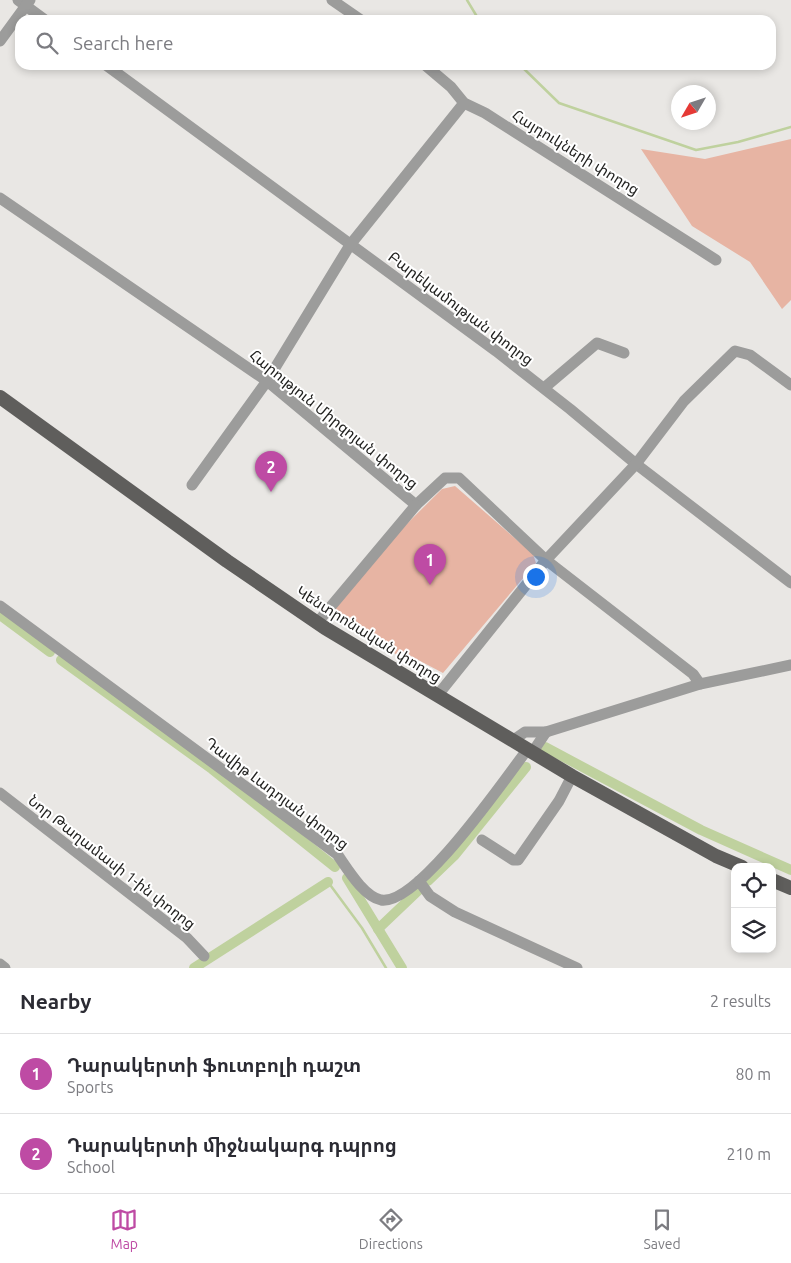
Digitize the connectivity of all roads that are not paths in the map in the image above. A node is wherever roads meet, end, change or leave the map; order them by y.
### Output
1 (332, 0) edge
2 (24, 2) edge
3 (16, 15) edge
4 (39, 15) edge
5 (354, 15) edge
6 (15, 17) edge
7 (0, 41) edge
8 (113, 70) edge
9 (431, 70) edge
10 (464, 103) junction
11 (0, 198) edge
12 (350, 244) junction
13 (716, 260) dead end
14 (624, 353) dead end
15 (267, 381) junction
16 (791, 385) edge
17 (544, 388) junction
18 (0, 397) edge
19 (636, 464) junction
20 (192, 486) dead end
21 (416, 505) junction
22 (546, 560) junction
23 (791, 583) edge
24 (0, 606) edge
25 (318, 623) junction
26 (791, 665) edge
27 (700, 684) junction
28 (436, 696) junction
29 (546, 732) junction
30 (512, 741) junction
31 (529, 752) junction
32 (572, 776) junction
33 (0, 793) edge
34 (482, 840) dead end
35 (733, 863) edge
36 (419, 881) junction
37 (776, 882) edge
38 (791, 888) edge
39 (204, 956) dead end
40 (0, 964) edge
41 (5, 968) edge
42 (577, 968) edge

1 - 5 street
2 - 3 street
2 - 4 street
6 - 7 street
8 - 12 street, Բարեկամության փողոց
9 - 10 street, Հայդուկների փողոց
10 - 12 street
10 - 13 street, Հայդուկների փողոց
11 - 15 street, Հարություն Միրզոյան փողոց
12 - 15 street
12 - 17 street, Բարեկամության փողոց
14 - 17 street
15 - 20 street
15 - 21 street, Հարություն Միրզոյան փողոց
16 - 19 street
17 - 19 street, Բարեկամության փողոց
18 - 25 main road, Կենտրոնական փողոց
19 - 22 street
19 - 23 street, Բարեկամության փողոց
21 - 22 street, Հարություն Միրզոյան փողոց
21 - 25 street
22 - 27 street, Հարություն Միրզոյան փողոց
22 - 28 street
24 - 36 street, Դավիթ Լադոյան փողոց
25 - 28 main road, Կենտրոնական փողոց
26 - 27 street
27 - 29 street
28 - 30 main road, Կենտրոնական փողոց
29 - 30 street
29 - 31 street, Դավիթ Լադոյան փողոց
30 - 31 main road, Կենտրոնական փողոց
31 - 32 main road, Կենտրոնական փողոց
31 - 36 street, Դավիթ Լադոյան փողոց
32 - 34 street
32 - 35 main road, Կենտրոնական փողոց
33 - 39 street, Նոր Թաղամասի 1-ին փողոց
36 - 42 street
37 - 38 main road
40 - 41 street

